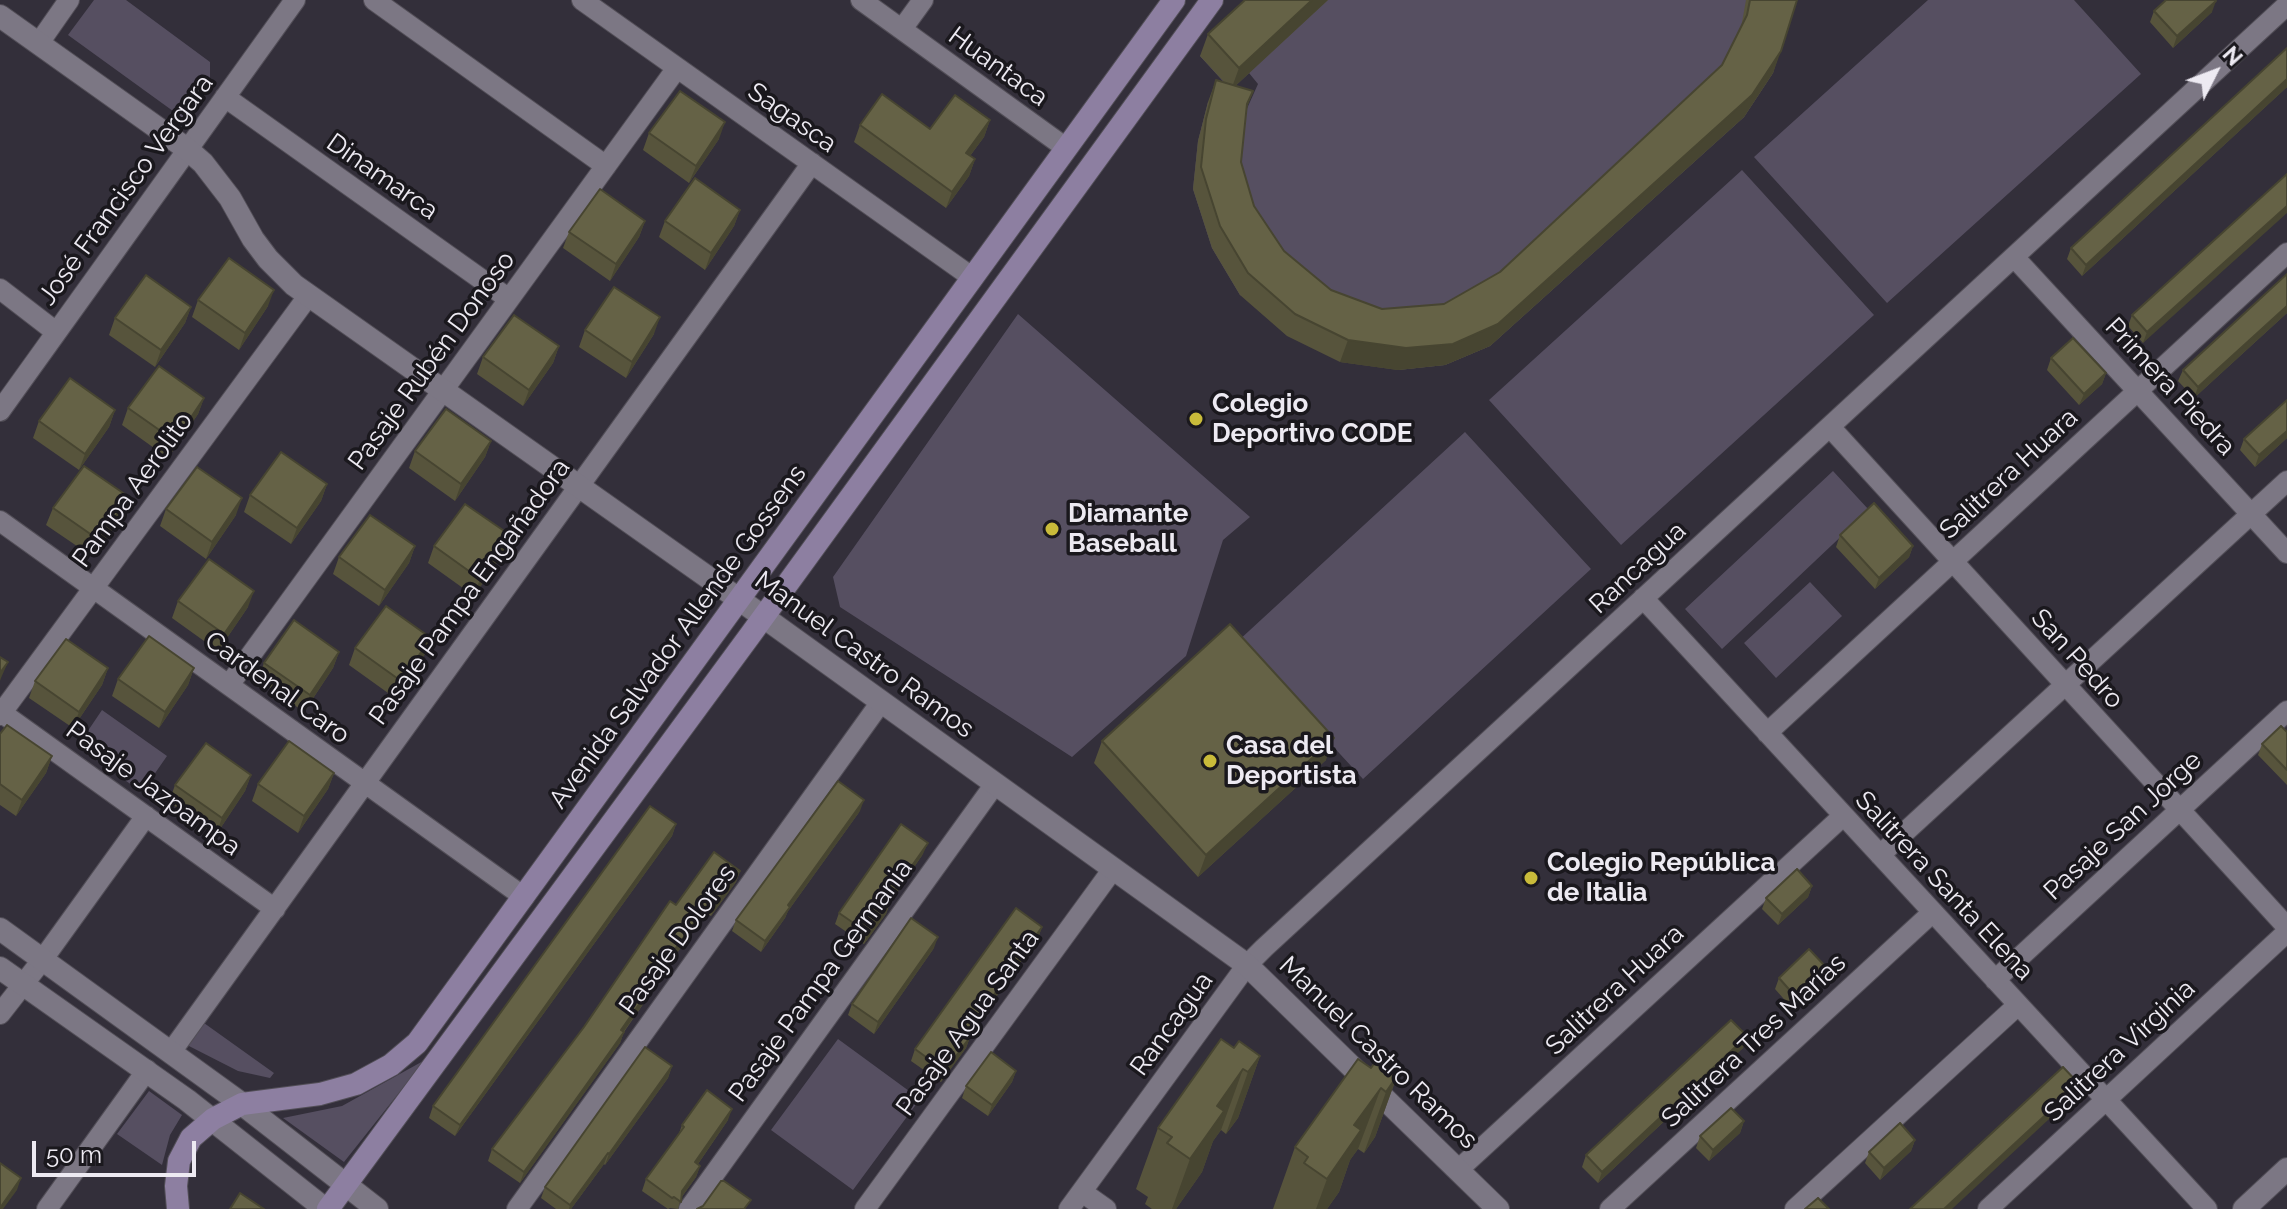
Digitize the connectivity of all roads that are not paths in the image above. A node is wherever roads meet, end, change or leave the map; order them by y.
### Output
1 (69, 0) edge
2 (295, 0) edge
3 (374, 0) edge
4 (582, 0) edge
5 (861, 0) edge
6 (923, 0) edge
7 (1174, 0) edge
8 (1212, 0) edge
9 (2287, 6) edge
10 (0, 16) edge
11 (902, 29) junction
12 (39, 43) junction
13 (677, 68) junction
14 (225, 97) junction
15 (1066, 148) junction
16 (187, 149) junction
17 (812, 163) junction
18 (606, 166) junction
19 (2287, 253) edge
20 (2014, 257) junction
21 (973, 278) junction
22 (0, 289) edge
23 (309, 295) junction
24 (509, 299) junction
25 (56, 332) junction
26 (442, 391) junction
27 (2137, 391) junction
28 (0, 411) edge
29 (1830, 427) junction
30 (2287, 481) edge
31 (579, 487) junction
32 (2251, 514) junction
33 (0, 521) edge
34 (2287, 553) edge
35 (1953, 561) junction
36 (93, 588) junction
37 (1643, 598) junction
38 (740, 600) junction
39 (763, 617) junction
40 (229, 685) junction
41 (2065, 685) junction
42 (881, 702) junction
43 (2287, 711) edge
44 (1, 714) edge
45 (1767, 733) junction
46 (365, 783) junction
47 (995, 784) junction
48 (2180, 810) junction
49 (146, 816) junction
50 (1843, 816) junction
51 (1880, 855) junction
52 (1113, 869) junction
53 (524, 897) junction
54 (275, 909) junction
55 (1933, 912) junction
56 (0, 929) edge
57 (2287, 929) edge
58 (43, 959) junction
59 (1247, 965) junction
60 (0, 968) edge
61 (1995, 980) junction
62 (23, 982) junction
63 (2018, 1005) junction
64 (0, 1014) edge
65 (171, 1052) junction
66 (147, 1070) junction
67 (2106, 1100) junction
68 (242, 1104) junction
69 (213, 1119) junction
70 (2287, 1169) edge
71 (1458, 1170) junction
72 (345, 1186) junction
73 (1082, 1192) junction
74 (1495, 1208) edge
75 (47, 1209) edge
76 (178, 1209) edge
77 (326, 1209) edge
78 (377, 1209) edge
79 (517, 1209) edge
80 (689, 1209) edge
81 (865, 1209) edge
82 (1069, 1209) edge
83 (1106, 1209) edge
84 (1610, 1209) edge
85 (1795, 1209) edge
86 (1988, 1209) edge
87 (2207, 1209) edge
88 (2244, 1209) edge

1 - 12 street
2 - 14 street, José Francisco Vergara
3 - 18 street
4 - 13 street, Sagasca
5 - 11 street, Huantaca
6 - 11 street
7 - 15 main road, Avenida Salvador Allende Gossens
8 - 39 main road
9 - 20 street, Rancagua
10 - 12 street, Manuel Castro Ramos
11 - 15 street, Huantaca
12 - 16 street, Manuel Castro Ramos
13 - 17 street, Sagasca
13 - 18 street, Pasaje Rubén Donoso
14 - 16 street, José Francisco Vergara
14 - 24 street, Dinamarca
15 - 21 main road, Avenida Salvador Allende Gossens
16 - 23 street, Manuel Castro Ramos
16 - 25 street, José Francisco Vergara
17 - 21 street, Sagasca
17 - 31 street, Pasaje Pampa Engañadora
18 - 24 street, Pasaje Rubén Donoso
19 - 27 street, Salitrera Huara
20 - 27 street, Primera Piedra
20 - 29 street, Rancagua
21 - 38 main road, Avenida Salvador Allende Gossens
22 - 25 street
23 - 26 street, Manuel Castro Ramos
23 - 36 street, Pampa Aerolito
24 - 26 street, Pasaje Rubén Donoso
25 - 28 street, José Francisco Vergara
26 - 31 street, Manuel Castro Ramos
26 - 40 street, Pasaje Rubén Donoso
27 - 32 street, Primera Piedra
27 - 35 street, Salitrera Huara
29 - 35 street, San Pedro
29 - 37 street, Rancagua
30 - 32 street
31 - 38 street, Manuel Castro Ramos
31 - 46 street, Pasaje Pampa Engañadora
32 - 34 street, Primera Piedra
32 - 41 street
33 - 36 street, Cardenal Caro
35 - 41 street, San Pedro
35 - 45 street, Salitrera Huara
36 - 40 street, Cardenal Caro
36 - 44 street, Pampa Aerolito
37 - 45 street, Salitrera Santa Elena
37 - 59 street, Rancagua
38 - 39 street, Manuel Castro Ramos
38 - 53 main road, Avenida Salvador Allende Gossens
39 - 42 street, Manuel Castro Ramos
39 - 72 main road
40 - 46 street, Cardenal Caro
41 - 48 street, San Pedro
41 - 51 street
42 - 47 street, Manuel Castro Ramos
42 - 79 street, Pasaje Dolores
43 - 48 street, Pasaje San Jorge
44 - 49 street, Pasaje Jazpampa
45 - 50 street, Salitrera Santa Elena
46 - 53 street, Cardenal Caro
46 - 54 street, Pasaje Pampa Engañadora
47 - 52 street, Manuel Castro Ramos
47 - 80 street, Pasaje Pampa Germania
48 - 57 street, San Pedro
48 - 61 street, Pasaje San Jorge
49 - 54 street, Pasaje Jazpampa
49 - 58 street
50 - 51 street, Salitrera Santa Elena
50 - 71 street, Salitrera Huara
51 - 55 street, Salitrera Santa Elena
52 - 59 street, Manuel Castro Ramos
52 - 81 street, Pasaje Agua Santa
53 - 68 main road, Avenida Salvador Allende Gossens
54 - 65 street, Pasaje Pampa Engañadora
55 - 61 street, Salitrera Santa Elena
55 - 84 street, Salitrera Tres Marías
56 - 58 street
57 - 67 street, Salitrera Virginia
58 - 62 street
58 - 65 street
59 - 71 street, Manuel Castro Ramos
59 - 73 street, Rancagua
60 - 62 street
61 - 63 street, Salitrera Santa Elena
62 - 64 street
62 - 66 street
63 - 67 street, Salitrera Santa Elena
63 - 85 street
65 - 68 street
66 - 69 street
66 - 75 street
67 - 86 street, Salitrera Virginia
67 - 87 street, Salitrera Santa Elena
68 - 69 main road, Avenida Salvador Allende Gossens
68 - 72 street
69 - 76 main road, Avenida Salvador Allende Gossens
69 - 77 street
70 - 88 street
71 - 74 street, Manuel Castro Ramos
72 - 77 main road
72 - 78 street
73 - 82 street, Rancagua
73 - 83 street

